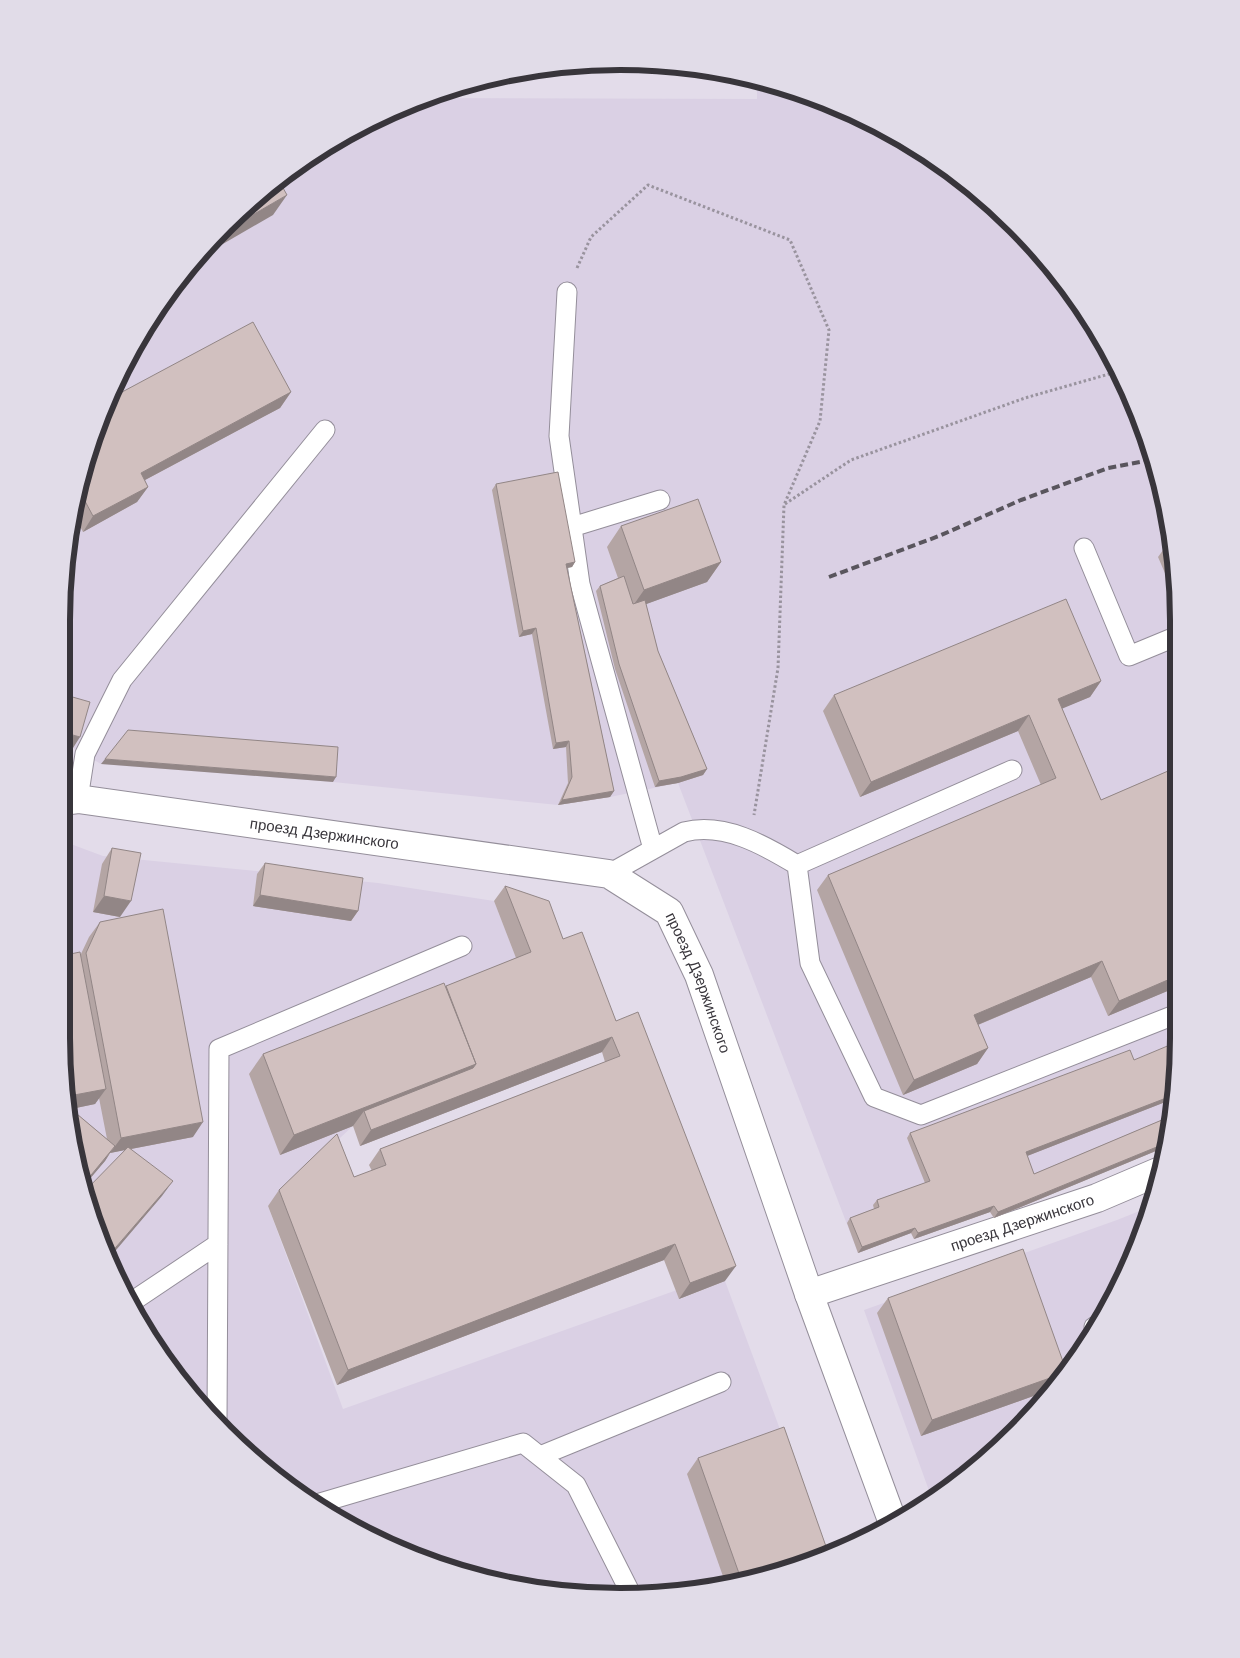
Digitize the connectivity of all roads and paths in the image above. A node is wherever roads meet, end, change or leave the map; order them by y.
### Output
1 (567, 292) joint
2 (1111, 373) edge
3 (325, 430) dead end
4 (660, 500) dead end
5 (784, 505) junction
6 (572, 527) junction
7 (1084, 548) dead end
8 (1170, 638) edge
9 (1012, 770) dead end
10 (70, 800) edge
11 (750, 840) junction
12 (653, 849) junction
13 (797, 865) junction
14 (609, 874) junction
15 (462, 946) dead end
16 (1170, 1017) edge
17 (1152, 1174) edge
18 (218, 1244) junction
19 (809, 1294) junction
20 (136, 1299) edge
21 (720, 1382) dead end
22 (217, 1413) edge
23 (540, 1456) junction
24 (325, 1502) edge
25 (891, 1516) edge
26 (628, 1588) edge

1 - 5 path
1 - 6 lane
2 - 5 path
3 - 10 lane
4 - 6 lane
5 - 11 path
6 - 12 lane
7 - 8 lane
9 - 13 lane
10 - 14 street, проезд Дзержинского
11 - 12 lane
11 - 13 lane
12 - 14 lane
13 - 16 lane
14 - 19 street, проезд Дзержинского
15 - 18 lane
17 - 19 street, проезд Дзержинского
18 - 20 lane
18 - 22 lane
19 - 25 street
21 - 23 lane
23 - 24 lane
23 - 26 lane

